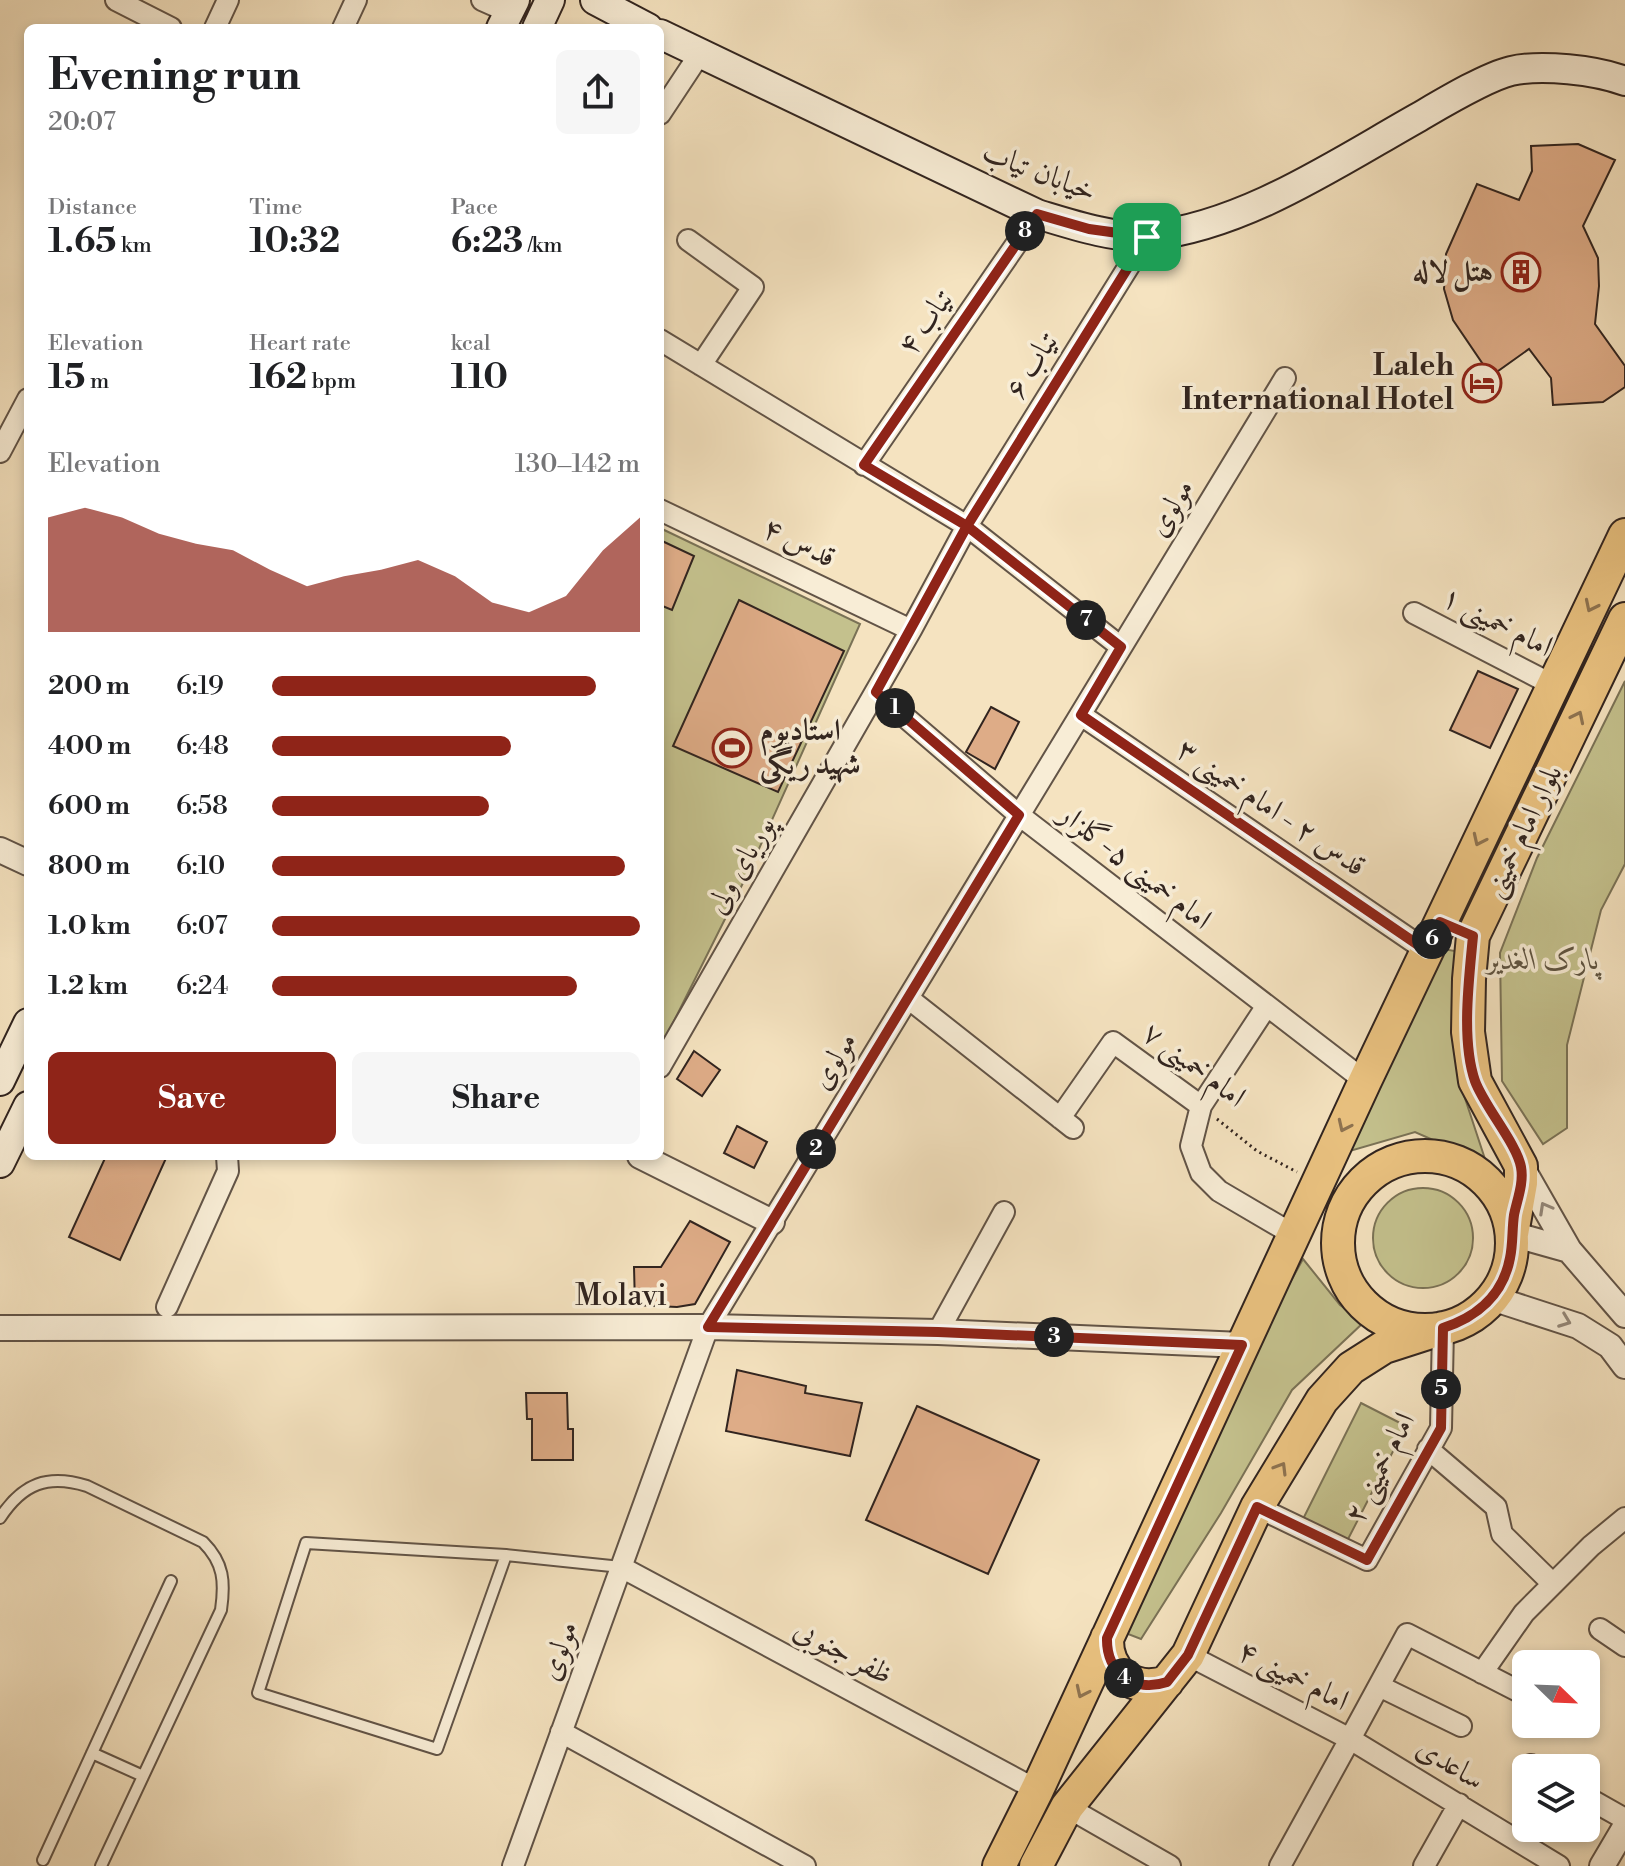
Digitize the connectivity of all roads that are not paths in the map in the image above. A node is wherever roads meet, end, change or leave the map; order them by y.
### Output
1 (116, 0) edge
2 (228, 0) edge
3 (356, 0) edge
4 (482, 0) edge
5 (550, 0) edge
6 (595, 0) edge
7 (508, 13) edge
8 (163, 24) edge
9 (217, 24) edge
10 (345, 24) edge
11 (539, 24) edge
12 (640, 24) edge
13 (664, 36) edge
14 (699, 55) junction
15 (1625, 81) edge
16 (664, 108) edge
17 (1037, 214) junction
18 (1147, 237) junction
19 (688, 240) dead end
20 (664, 342) edge
21 (701, 365) junction
22 (1285, 378) dead end
23 (24, 407) edge
24 (0, 452) edge
25 (864, 465) junction
26 (664, 512) edge
27 (967, 526) junction
28 (1625, 535) edge
29 (1414, 613) dead end
30 (1625, 619) edge
31 (911, 630) junction
32 (1121, 647) junction
33 (1553, 685) junction
34 (876, 692) junction
35 (1081, 715) junction
36 (1019, 815) junction
37 (0, 850) edge
38 (24, 861) edge
39 (1440, 922) junction
40 (1473, 936) junction
41 (1427, 951) junction
42 (908, 998) junction
43 (1266, 1007) junction
44 (24, 1031) edge
45 (664, 1060) edge
46 (0, 1081) edge
47 (1365, 1081) junction
48 (1201, 1106) junction
49 (24, 1114) edge
50 (227, 1160) edge
51 (648, 1160) edge
52 (0, 1163) edge
53 (1521, 1166) junction
54 (1318, 1183) junction
55 (1004, 1212) dead end
56 (1343, 1212) junction
57 (772, 1222) junction
58 (1512, 1234) junction
59 (1294, 1235) junction
60 (1569, 1250) junction
61 (1492, 1298) junction
62 (167, 1307) dead end
63 (1625, 1315) edge
64 (1625, 1321) edge
65 (708, 1327) junction
66 (0, 1328) edge
67 (1443, 1328) junction
68 (938, 1332) junction
69 (1242, 1345) junction
70 (1610, 1346) junction
71 (1625, 1366) edge
72 (1428, 1449) junction
73 (1257, 1507) junction
74 (0, 1518) edge
75 (1625, 1518) edge
76 (506, 1555) junction
77 (621, 1567) junction
78 (171, 1581) dead end
79 (1553, 1584) junction
80 (1600, 1629) dead end
81 (1107, 1638) junction
82 (1625, 1646) edge
83 (1188, 1655) junction
84 (1482, 1673) junction
85 (1167, 1682) junction
86 (1379, 1686) junction
87 (1512, 1688) edge
88 (1461, 1726) dead end
89 (561, 1732) junction
90 (1350, 1739) junction
91 (92, 1753) junction
92 (143, 1776) junction
93 (1037, 1790) junction
94 (1459, 1804) junction
95 (1600, 1805) edge
96 (1067, 1807) junction
97 (1625, 1819) edge
98 (1625, 1827) edge
99 (43, 1860) dead end
100 (101, 1866) edge
101 (513, 1866) edge
102 (805, 1866) edge
103 (999, 1866) edge
104 (1036, 1866) edge
105 (1170, 1866) edge
106 (1280, 1866) edge
107 (1424, 1866) edge
108 (1559, 1866) edge
109 (1602, 1866) edge

1 - 8 street
2 - 9 street
3 - 10 street
4 - 7 street
5 - 11 main road
6 - 12 main road
13 - 14 main road, خیابان تیاب
14 - 16 street
14 - 17 main road, خیابان تیاب
15 - 18 main road, خیابان تیاب
17 - 18 main road, خیابان تیاب
17 - 25 street, تیاب ۴
18 - 27 street, تیاب ۶
19 - 21 street
20 - 21 street
21 - 25 street
22 - 32 street, مولوی
23 - 24 street
25 - 27 street
26 - 31 street, قدس ۴
27 - 31 street, پوریای ولی
27 - 32 street
28 -> 33 main road
29 - 33 street, امام خمینی ۱
40 -> 30 main road, بلوار امام خمینی
31 - 34 street, پوریای ولی
32 - 35 street, مولوی
33 -> 39 main road
34 - 36 street, امام خمینی ۵-گلزار
34 - 45 street, پوریای ولی
35 - 36 street, مولوی
35 - 41 street, قدس ۲ - امام خمینی ۳
36 - 42 street, مولوی
36 - 43 street, امام خمینی ۵-گلزار
37 - 38 street
39 - 40 main road
39 - 41 main road
40 - 53 main road, بلوار امام خمینی
41 - 47 main road
42 - 48 street, امام خمینی ۷
42 - 57 street, مولوی
43 - 47 street, امام خمینی ۵-گلزار
43 - 48 street
44 - 46 main road
47 -> 54 main road
48 - 59 street
49 - 52 main road
50 - 62 street
51 - 57 street
53 - 58 main road
60 -> 53 street
54 - 56 main road
54 - 59 main road
55 - 68 street
56 - 58 main road
56 - 59 main road
56 - 67 main road
57 - 65 street, مولوی
58 - 60 street
58 - 61 main road
59 - 69 main road
60 - 63 street
61 - 67 main road
61 -> 70 street
64 - 70 street
65 - 66 street, Molavi
65 - 68 street, Molavi
65 - 77 street, مولوی
67 - 72 street, امام خمینی ۲
73 -> 67 main road
68 - 69 street, Molavi
69 - 81 main road
70 - 71 street
72 - 73 street, امام خمینی ۲
72 - 79 street
73 - 83 main road
74 - 92 lane
75 - 79 street
76 - 76 lane
76 - 77 lane
77 - 89 street, مولوی
77 - 93 street, ظفر جنوبی
78 - 91 lane
79 - 84 street
80 - 82 street
81 - 85 main road
81 -> 93 main road
83 - 85 main road
83 - 90 street, امام خمینی ۴
84 - 86 street, امام خمینی ۴
84 - 87 street
85 - 96 main road
86 - 88 street
86 - 90 street, امام خمینی ۴
89 - 101 street, مولوی
89 - 102 street
90 - 94 street, ساعدی
90 - 106 street
91 - 92 lane
91 - 99 lane
92 - 100 lane
93 - 96 main road
93 - 103 main road
94 - 107 street
94 - 108 street, ساعدی
95 - 97 street
96 - 104 main road
96 - 105 street
98 - 109 street

